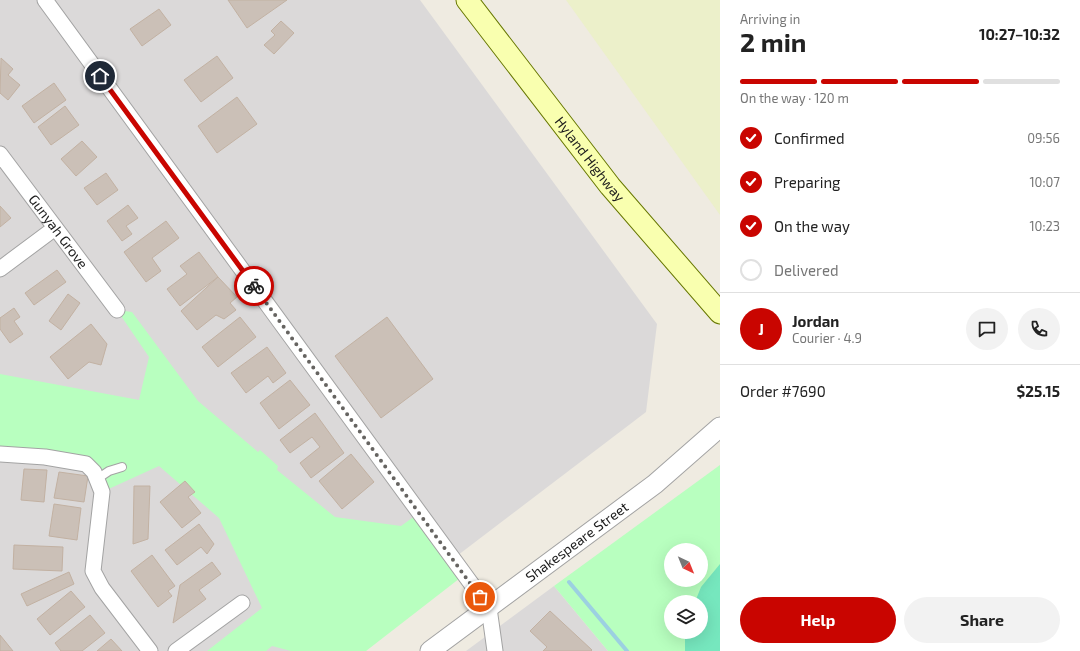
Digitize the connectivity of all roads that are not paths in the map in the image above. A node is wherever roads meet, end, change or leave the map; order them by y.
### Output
1 (45, 0) edge
2 (467, 0) edge
3 (0, 154) edge
4 (55, 228) junction
5 (0, 270) edge
6 (117, 310) dead end
7 (720, 313) edge
8 (720, 427) edge
9 (0, 454) edge
10 (122, 467) dead end
11 (97, 479) junction
12 (242, 603) dead end
13 (489, 608) junction
14 (150, 651) edge
15 (176, 651) edge
16 (430, 651) edge
17 (494, 651) edge

1 - 13 street
2 - 7 main road, Hyland Highway
3 - 4 street, Gunyah Grove
4 - 5 street
4 - 6 street, Gunyah Grove
8 - 13 street, Shakespeare Street
9 - 11 street
10 - 11 lane
11 - 14 street
12 - 15 street
13 - 16 street, Shakespeare Street
13 - 17 street

